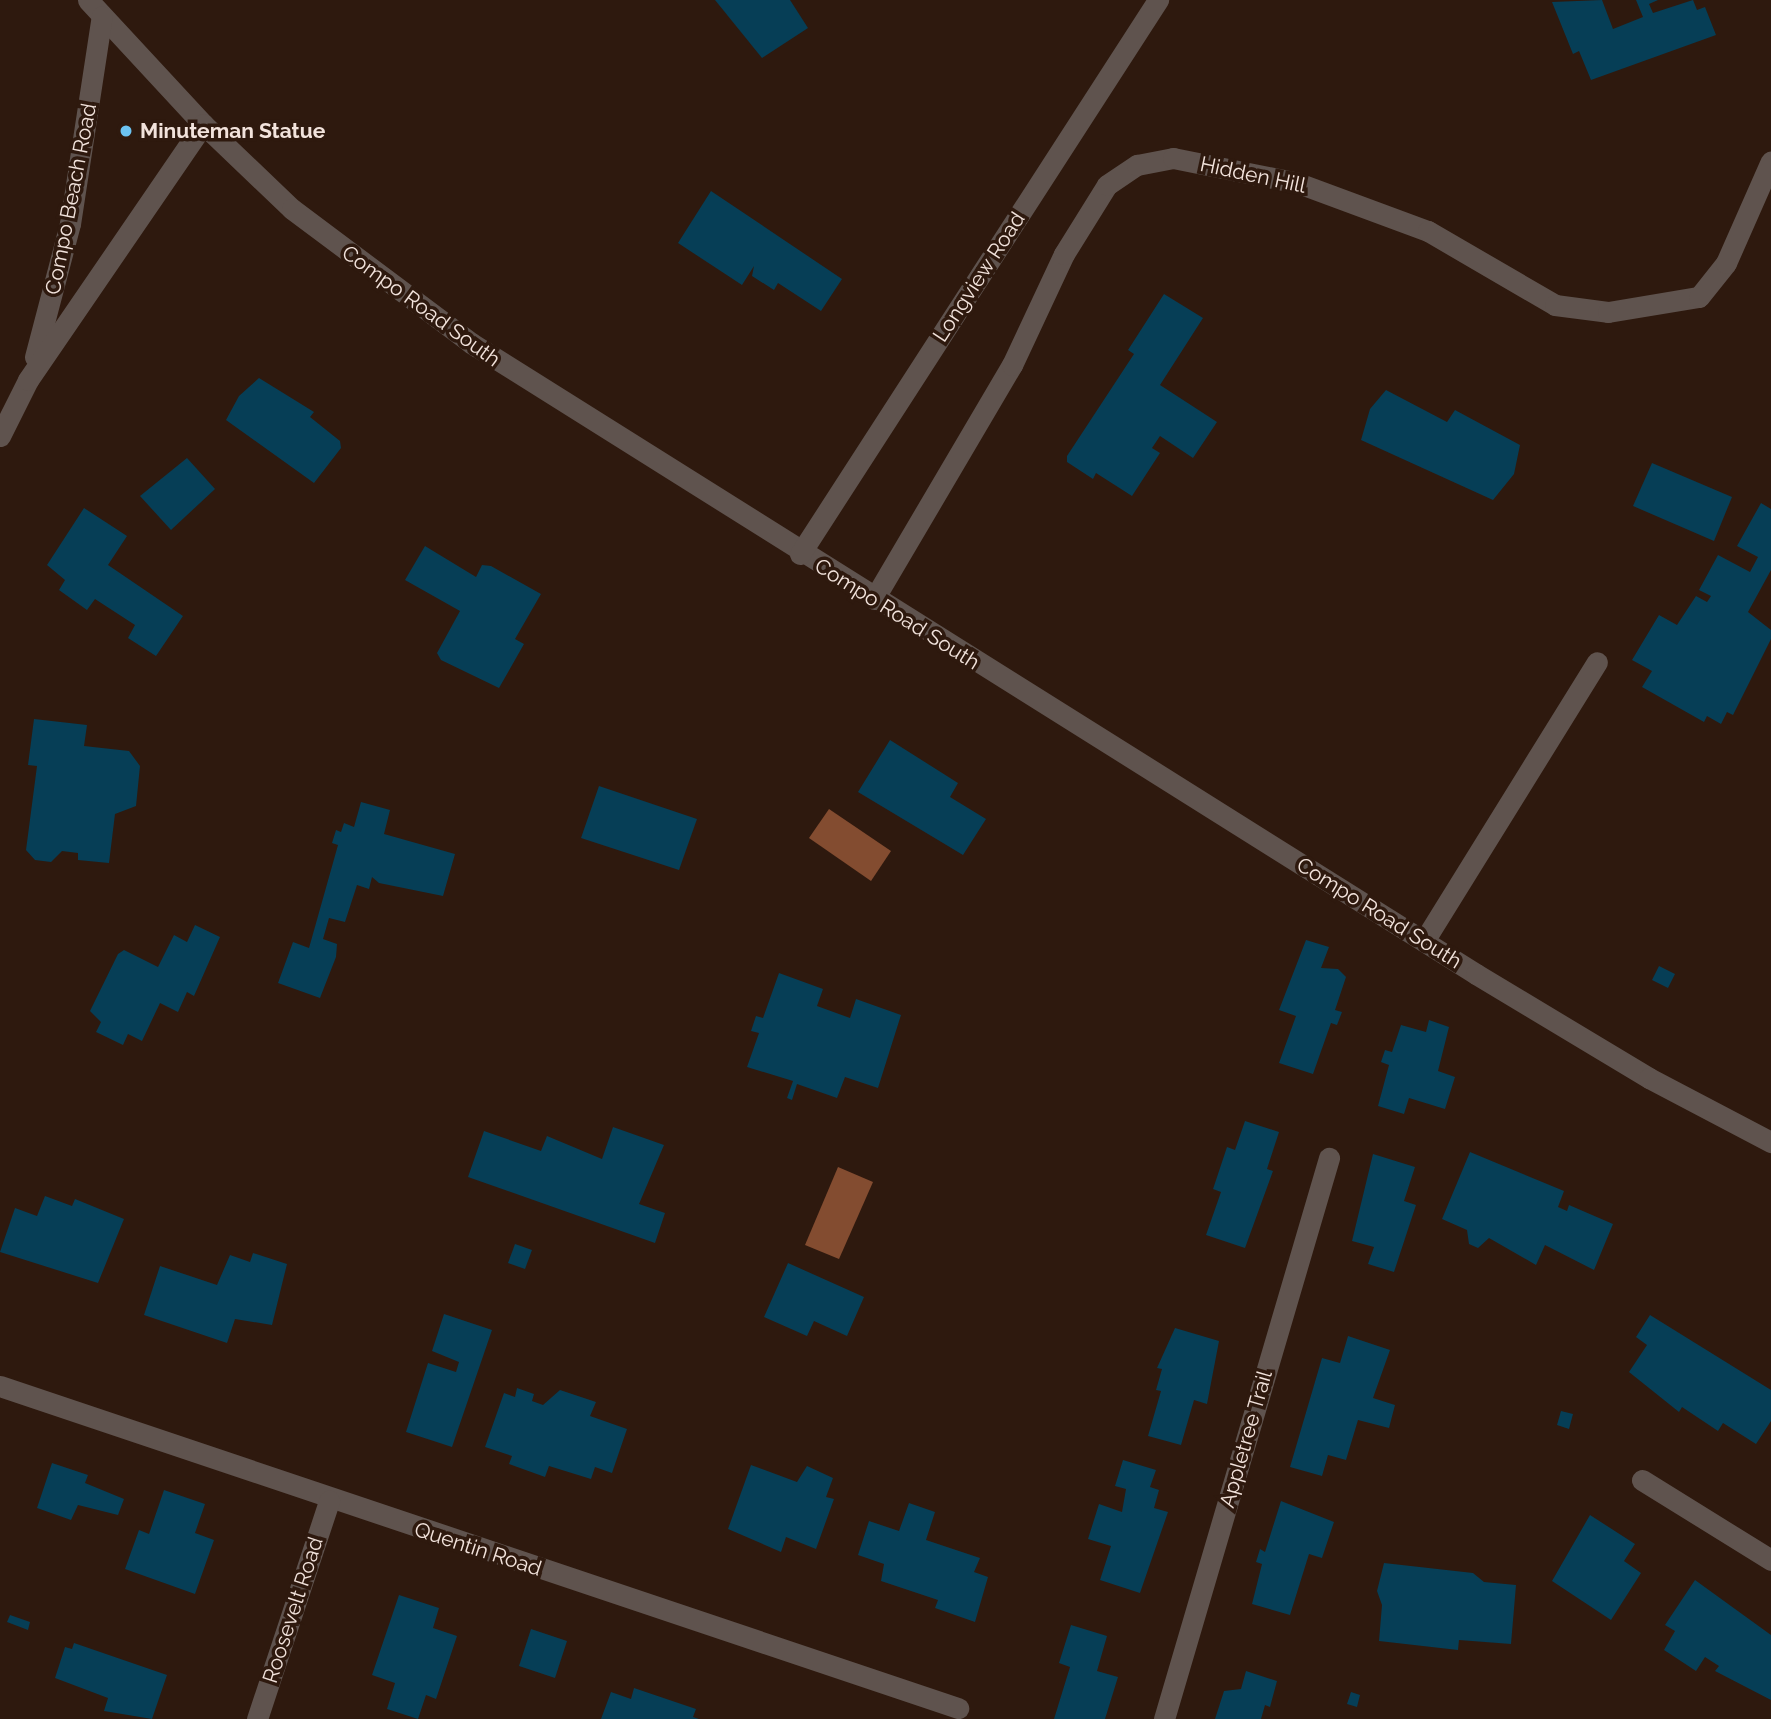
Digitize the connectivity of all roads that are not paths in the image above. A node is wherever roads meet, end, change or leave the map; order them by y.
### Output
1 (1158, 0) edge
2 (95, 8) edge
3 (203, 124) junction
4 (1771, 161) edge
5 (28, 380) junction
6 (0, 436) edge
7 (800, 554) junction
8 (874, 599) junction
9 (1597, 662) dead end
10 (1424, 941) junction
11 (1771, 1142) edge
12 (1329, 1158) dead end
13 (0, 1386) edge
14 (1642, 1480) dead end
15 (329, 1501) junction
16 (1771, 1560) edge
17 (958, 1708) dead end
18 (257, 1719) edge
19 (1164, 1719) edge

1 - 7 street, Longview Road
2 - 3 street, Compo Road South
2 - 5 street, Compo Beach Road
3 - 5 street, Compo Beach Road
3 - 7 street, Compo Road South
4 - 8 street, Hidden Hill
5 - 6 street, Compo Beach Road
7 - 8 street, Compo Road South
8 - 10 street, Compo Road South
9 - 10 street
10 - 11 street, Compo Road South
12 - 19 street, Appletree Trail
13 - 15 street, Quentin Road
14 - 16 street
15 - 17 street, Quentin Road
15 - 18 street, Roosevelt Road

